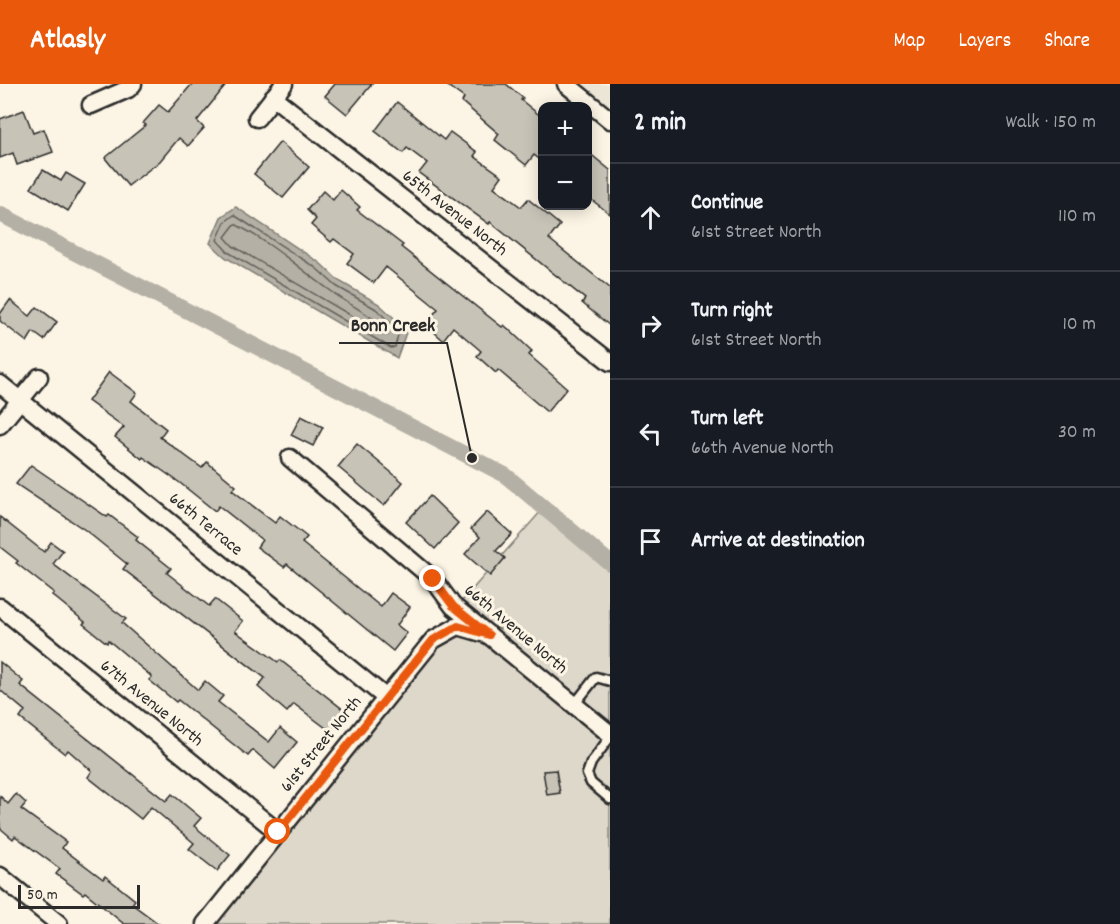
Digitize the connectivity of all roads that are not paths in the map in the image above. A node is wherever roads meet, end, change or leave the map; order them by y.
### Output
1 (133, 84) edge
2 (566, 84) edge
3 (279, 90) edge
4 (91, 105) dead end
5 (257, 118) dead end
6 (610, 120) edge
7 (610, 362) edge
8 (39, 377) dead end
9 (0, 384) edge
10 (20, 400) junction
11 (0, 425) edge
12 (290, 458) dead end
13 (0, 607) edge
14 (489, 635) junction
15 (610, 681) edge
16 (385, 697) junction
17 (574, 705) junction
18 (610, 736) edge
19 (610, 799) edge
20 (278, 832) junction
21 (0, 876) edge
22 (59, 924) edge
23 (205, 924) edge

1 - 4 street
2 - 6 street
3 - 5 street
3 - 7 street, 65th Avenue North
8 - 10 street
9 - 10 street, 66th Terrace
10 - 11 street
10 - 16 street, 66th Terrace
12 - 14 street, 66th Avenue North
13 - 20 street, 67th Avenue North
14 - 16 street, 61st Street North
14 - 17 street, 66th Avenue North
15 - 17 lane
16 - 20 street, 61st Street North
17 - 18 street, 66th Avenue North
18 - 19 lane
20 - 23 street, 61st Street North
21 - 22 street

